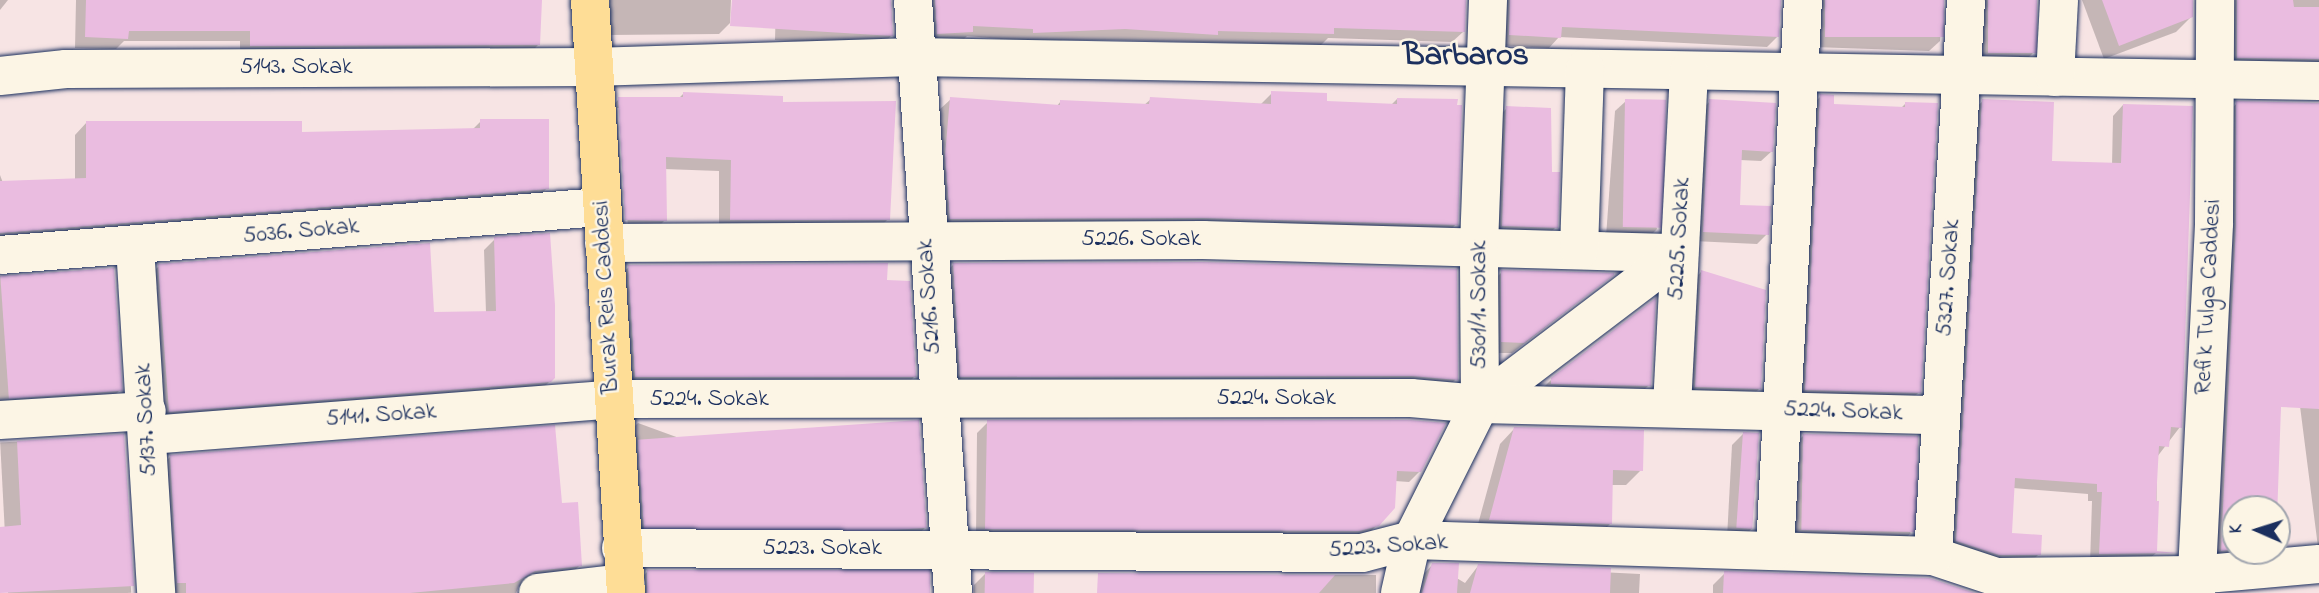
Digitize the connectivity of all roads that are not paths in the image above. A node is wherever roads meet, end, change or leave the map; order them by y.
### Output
1 (590, 0) edge
2 (913, 0) edge
3 (1488, 0) edge
4 (1803, 0) edge
5 (1966, 0) edge
6 (2059, 0) edge
7 (2215, 0) edge
8 (914, 57) junction
9 (1489, 66) junction
10 (592, 67) junction
11 (1585, 69) junction
12 (1689, 71) junction
13 (1801, 73) junction
14 (1962, 75) junction
15 (0, 76) edge
16 (2055, 77) junction
17 (2217, 79) junction
18 (2319, 80) edge
19 (602, 225) junction
20 (927, 240) junction
21 (135, 246) junction
22 (1479, 246) junction
23 (1579, 250) junction
24 (1679, 253) junction
25 (0, 255) edge
26 (613, 399) junction
27 (937, 402) junction
28 (1480, 404) junction
29 (1672, 407) junction
30 (1780, 410) junction
31 (1940, 415) junction
32 (0, 420) edge
33 (148, 423) junction
34 (1412, 540) junction
35 (1775, 550) junction
36 (949, 551) junction
37 (1933, 556) junction
38 (2319, 564) edge
39 (624, 575) edge
40 (2196, 584) edge
41 (156, 593) edge
42 (538, 593) edge
43 (953, 593) edge
44 (1400, 593) edge

1 - 10 main road, Burak Reis Caddesi
2 - 8 street, 5216. Sokak
3 - 9 street, 5301/1. Sokak
4 - 13 street
5 - 14 street, 5327. Sokak
6 - 16 street
7 - 17 street, Refik Tulga Caddesi
8 - 9 street, 5143. Sokak
8 - 10 street, 5143. Sokak
8 - 20 street, 5216. Sokak
9 - 11 street, 5143. Sokak
9 - 22 street, 5301/1. Sokak
10 - 15 street, 5143. Sokak
10 - 19 main road, Burak Reis Caddesi
11 - 12 street, 5143. Sokak
11 - 23 street
12 - 13 street, 5143. Sokak
12 - 24 street, 5225. Sokak
13 - 14 street, 5143. Sokak
13 - 30 street
14 - 16 street, 5143. Sokak
14 - 31 street, 5327. Sokak
16 - 17 street, 5143. Sokak
17 - 18 street, 5143. Sokak
17 - 40 street, Refik Tulga Caddesi
19 - 20 street, 5226. Sokak
19 - 21 street, 5036. Sokak
19 - 26 main road, Burak Reis Caddesi
20 - 22 street, 5226. Sokak
20 - 27 street, 5216. Sokak
21 - 25 street, 5036. Sokak
21 - 33 street, 5137. Sokak
22 - 23 street, 5226. Sokak
22 - 28 street, 5301/1. Sokak
23 - 24 street, 5226. Sokak
24 - 28 street
24 - 29 street, 5225. Sokak
26 - 27 street, 5224. Sokak
26 - 33 street, 5141. Sokak
26 - 39 main road, Burak Reis Caddesi
27 - 28 street, 5224. Sokak
27 - 36 street, 5216. Sokak
28 - 29 street, 5224. Sokak
28 - 34 street, 5301/1. Sokak
29 - 30 street, 5224. Sokak
30 - 31 street, 5224. Sokak
30 - 35 street
31 - 37 street, 5327. Sokak
32 - 33 street, 5141. Sokak
33 - 41 street, 5137. Sokak
34 - 35 street, 5223. Sokak
34 - 36 street, 5223. Sokak
34 - 44 street, 5301/1. Sokak
35 - 37 street, 5223. Sokak
36 - 39 street, 5223. Sokak
36 - 43 street, 5216. Sokak
37 - 40 street, 5223. Sokak
38 - 40 street, 5223. Sokak
39 - 42 street, 5223. Sokak

